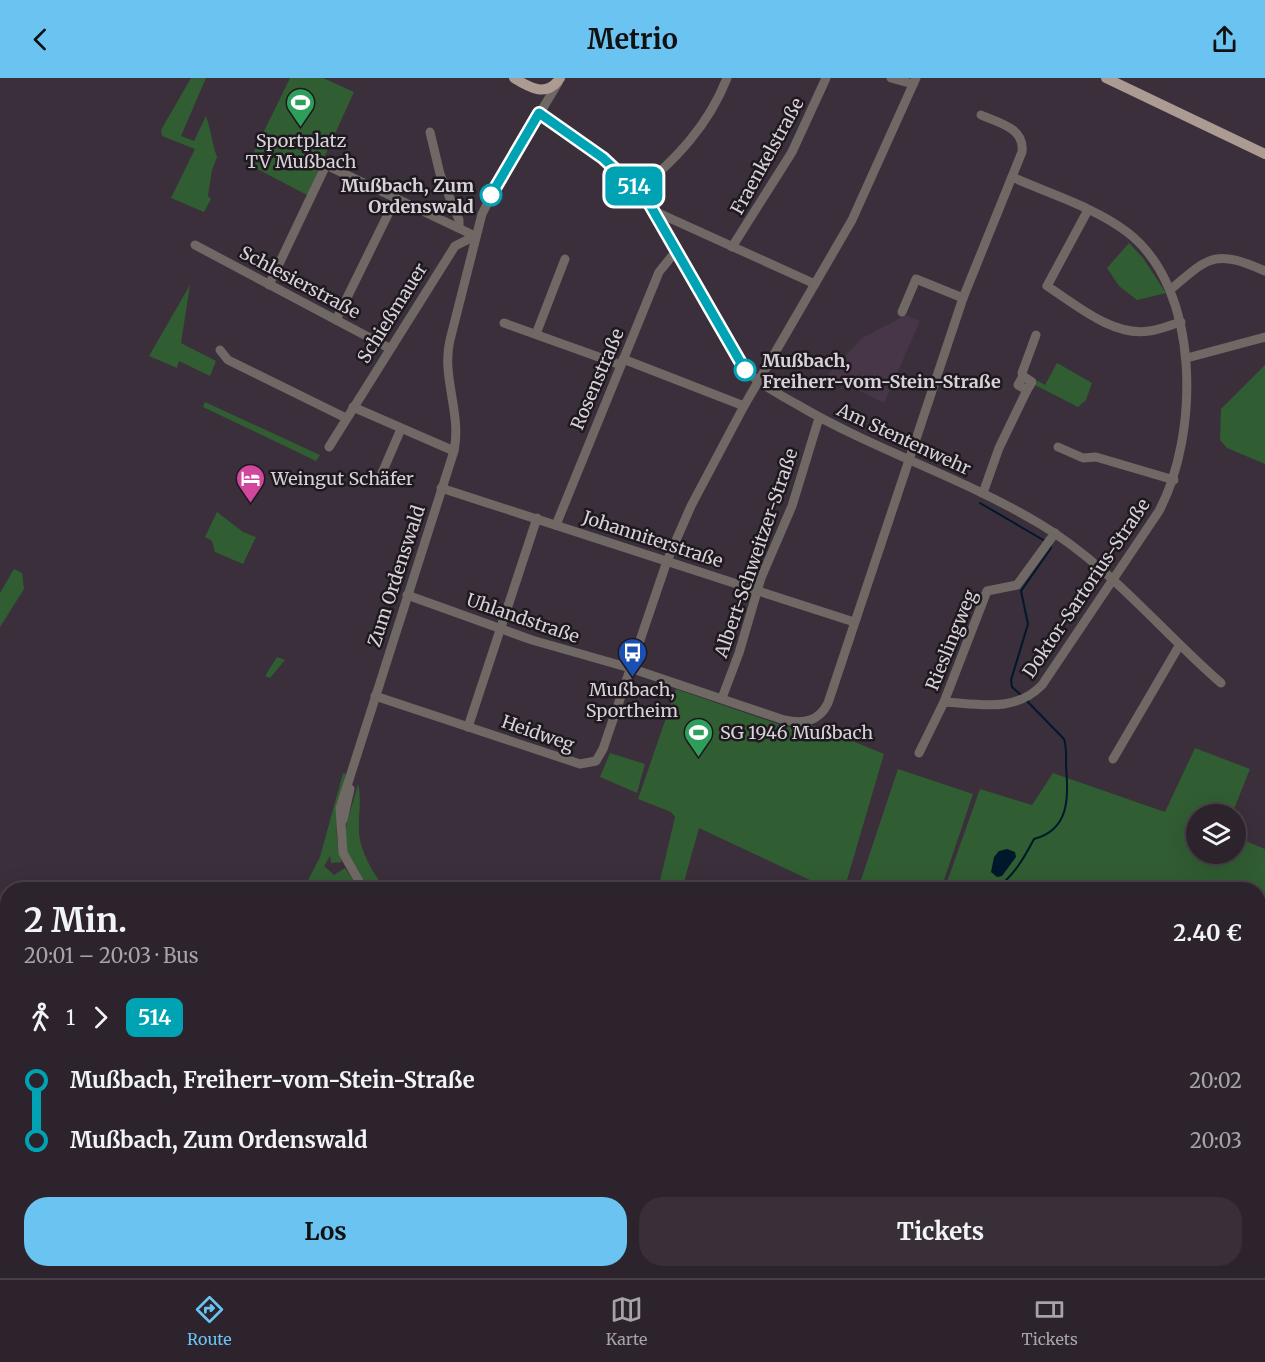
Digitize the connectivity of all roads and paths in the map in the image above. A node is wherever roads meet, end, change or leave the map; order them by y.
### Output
1 (514, 78) edge
2 (727, 78) edge
3 (826, 78) edge
4 (891, 78) edge
5 (1106, 78) edge
6 (560, 80) edge
7 (914, 81) edge
8 (529, 87) junction
9 (542, 109) junction
10 (981, 115) dead end
11 (430, 132) dead end
12 (1265, 154) edge
13 (1012, 177) junction
14 (638, 191) junction
15 (396, 198) junction
16 (1088, 210) junction
17 (654, 211) junction
18 (459, 228) junction
19 (475, 236) junction
20 (195, 245) dead end
21 (732, 247) junction
22 (676, 251) junction
23 (565, 259) dead end
24 (1265, 271) edge
25 (269, 285) junction
26 (815, 285) junction
27 (1170, 290) junction
28 (963, 298) junction
29 (902, 312) dead end
30 (336, 320) junction
31 (504, 322) dead end
32 (1181, 322) junction
33 (536, 334) junction
34 (1036, 335) dead end
35 (1265, 338) edge
36 (389, 348) junction
37 (220, 350) dead end
38 (1187, 358) junction
39 (622, 362) junction
40 (758, 381) junction
41 (744, 406) junction
42 (353, 407) junction
43 (346, 418) junction
44 (819, 418) junction
45 (401, 429) junction
46 (328, 447) dead end
47 (1058, 447) dead end
48 (454, 451) junction
49 (908, 460) junction
50 (379, 480) dead end
51 (1174, 480) junction
52 (441, 488) junction
53 (983, 493) junction
54 (537, 518) junction
55 (556, 525) junction
56 (1050, 539) junction
57 (667, 561) junction
58 (1113, 581) junction
59 (757, 591) junction
60 (407, 595) junction
61 (854, 622) junction
62 (500, 629) junction
63 (1179, 646) junction
64 (630, 668) junction
65 (1221, 683) dead end
66 (375, 696) junction
67 (722, 698) junction
68 (944, 702) junction
69 (468, 727) junction
70 (919, 753) dead end
71 (1113, 759) dead end
72 (359, 882) edge

1 - 8 main road
2 - 14 street
3 - 21 street, Fraenkelstraße
4 - 7 street
5 - 12 main road
6 - 8 main road
6 - 9 street, Zum Ordenswald
7 - 26 street
8 - 9 street, Am Stentenwehr
9 - 14 street, Am Stentenwehr
9 - 19 street, Zum Ordenswald
10 - 13 street
11 - 18 street
13 - 16 street, Doktor-Sartorius-Straße
13 - 28 street
14 - 17 street, Am Stentenwehr
15 - 18 street
15 - 25 street
15 - 30 street
16 - 27 street, Doktor-Sartorius-Straße
16 - 32 street
17 - 21 street
17 - 22 street, Am Stentenwehr
18 - 19 street
19 - 36 street, Schießmauer
19 - 48 street, Zum Ordenswald
20 - 25 street, Schlesierstraße
21 - 26 street
22 - 39 street, Rosenstraße
22 - 40 street, Am Stentenwehr
23 - 33 street
24 - 27 street
25 - 30 street, Schlesierstraße
26 - 40 street
27 - 32 street, Doktor-Sartorius-Straße
28 - 29 street
28 - 49 street
30 - 36 street, Schlesierstraße
31 - 33 street
32 - 38 street, Doktor-Sartorius-Straße
33 - 39 street
34 - 53 street
35 - 38 street
36 - 42 street, Schießmauer
37 - 43 street
38 - 51 street, Doktor-Sartorius-Straße
39 - 41 street
39 - 55 street, Rosenstraße
40 - 41 street
40 - 44 street, Am Stentenwehr
41 - 57 street
42 - 43 street, Schießmauer
42 - 45 street
43 - 46 street, Schießmauer
44 - 49 street, Am Stentenwehr
44 - 59 street, Albert-Schweitzer-Straße
45 - 48 street
45 - 50 street
47 - 51 street
48 - 52 street, Zum Ordenswald
49 - 53 street, Am Stentenwehr
49 - 61 street
51 - 58 street, Doktor-Sartorius-Straße
52 - 54 street, Johanniterstraße
52 - 60 street, Zum Ordenswald
53 - 56 street, Am Stentenwehr
54 - 55 street, Johanniterstraße
54 - 62 street
55 - 57 street, Johanniterstraße
56 - 58 street, Am Stentenwehr
56 - 68 street, Rieslingweg
57 - 59 street, Johanniterstraße
57 - 64 street
58 - 63 street, Am Stentenwehr
58 - 68 street, Doktor-Sartorius-Straße
59 - 61 street, Johanniterstraße
59 - 67 street, Albert-Schweitzer-Straße
60 - 62 street, Uhlandstraße
60 - 66 street, Zum Ordenswald
61 - 67 street, Uhlandstraße
62 - 64 street, Uhlandstraße
62 - 69 street
63 - 65 street, Am Stentenwehr
63 - 71 street
64 - 67 street, Uhlandstraße
64 - 69 street, Heidweg
66 - 69 street, Heidweg
66 - 72 street, Zum Ordenswald
68 - 70 street, Rieslingweg

